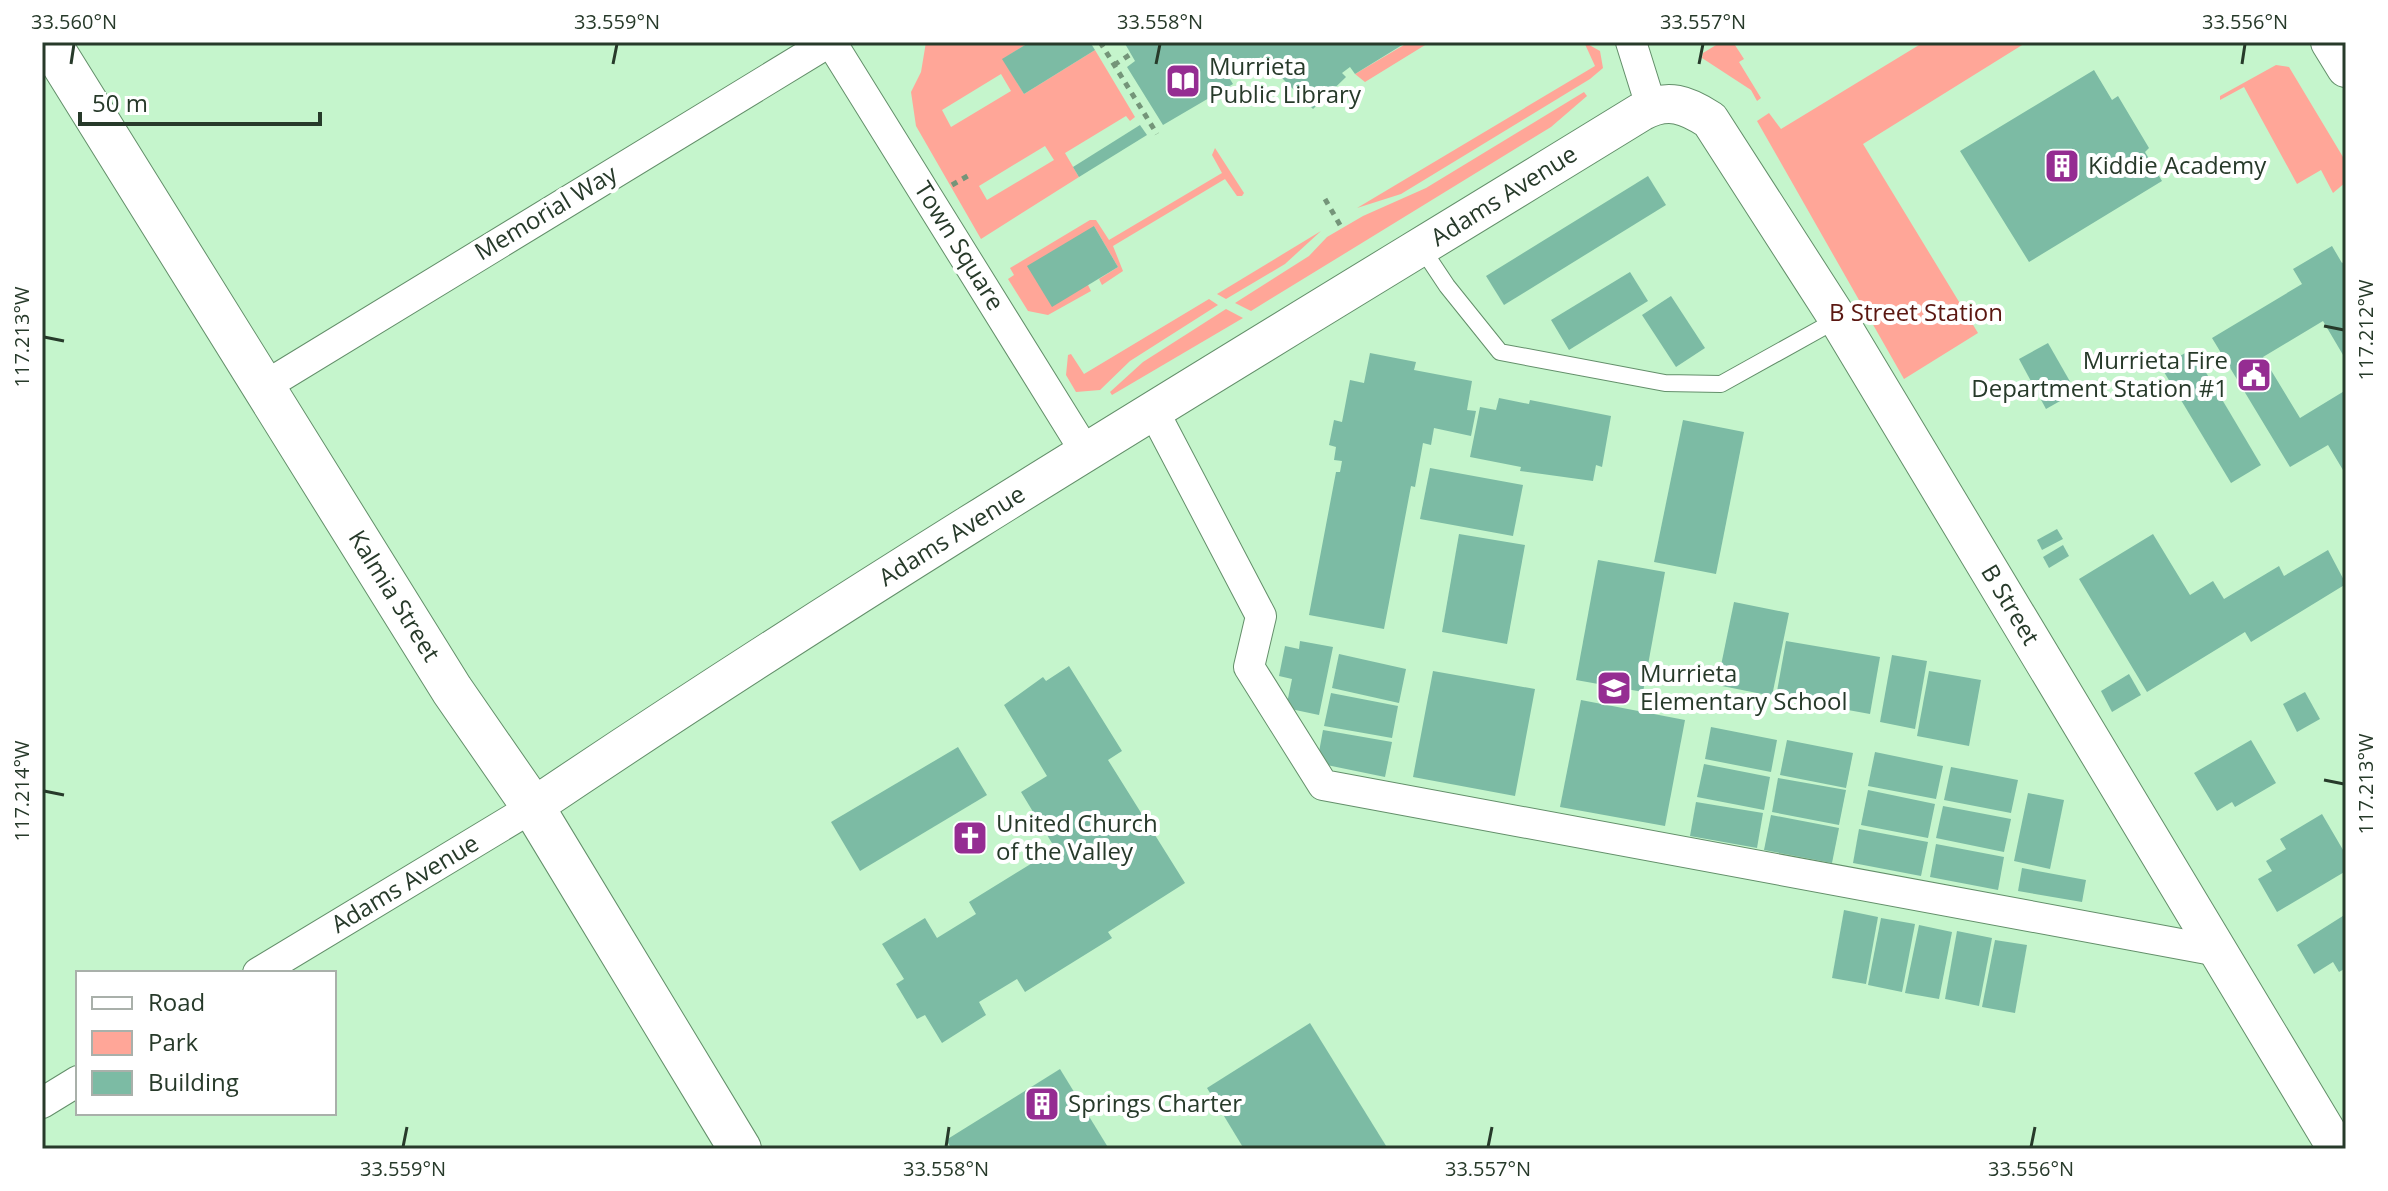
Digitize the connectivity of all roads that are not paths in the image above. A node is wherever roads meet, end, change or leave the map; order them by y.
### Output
1 (49, 42) edge
2 (830, 42) edge
3 (1631, 42) edge
4 (2330, 42) edge
5 (2346, 68) edge
6 (1651, 106) junction
7 (1421, 247) junction
8 (1838, 319) junction
9 (265, 386) junction
10 (1153, 410) junction
11 (1085, 451) junction
12 (533, 807) junction
13 (2218, 951) junction
14 (261, 971) edge
15 (76, 1082) edge
16 (42, 1103) edge
17 (740, 1149) edge
18 (2337, 1149) edge

1 - 9 main road, Kalmia Street
2 - 9 street, Memorial Way
2 - 11 street, Town Square
3 - 6 street
4 - 5 street
6 - 7 street, Adams Avenue
6 - 8 street, B Street
7 - 8 lane
7 - 10 street, Adams Avenue
8 - 13 street, B Street
9 - 12 main road, Kalmia Street
10 - 11 street, Adams Avenue
10 - 13 street
11 - 12 street, Adams Avenue
12 - 14 street, Adams Avenue
12 - 17 main road, Kalmia Street
13 - 18 street, B Street
15 - 16 street

